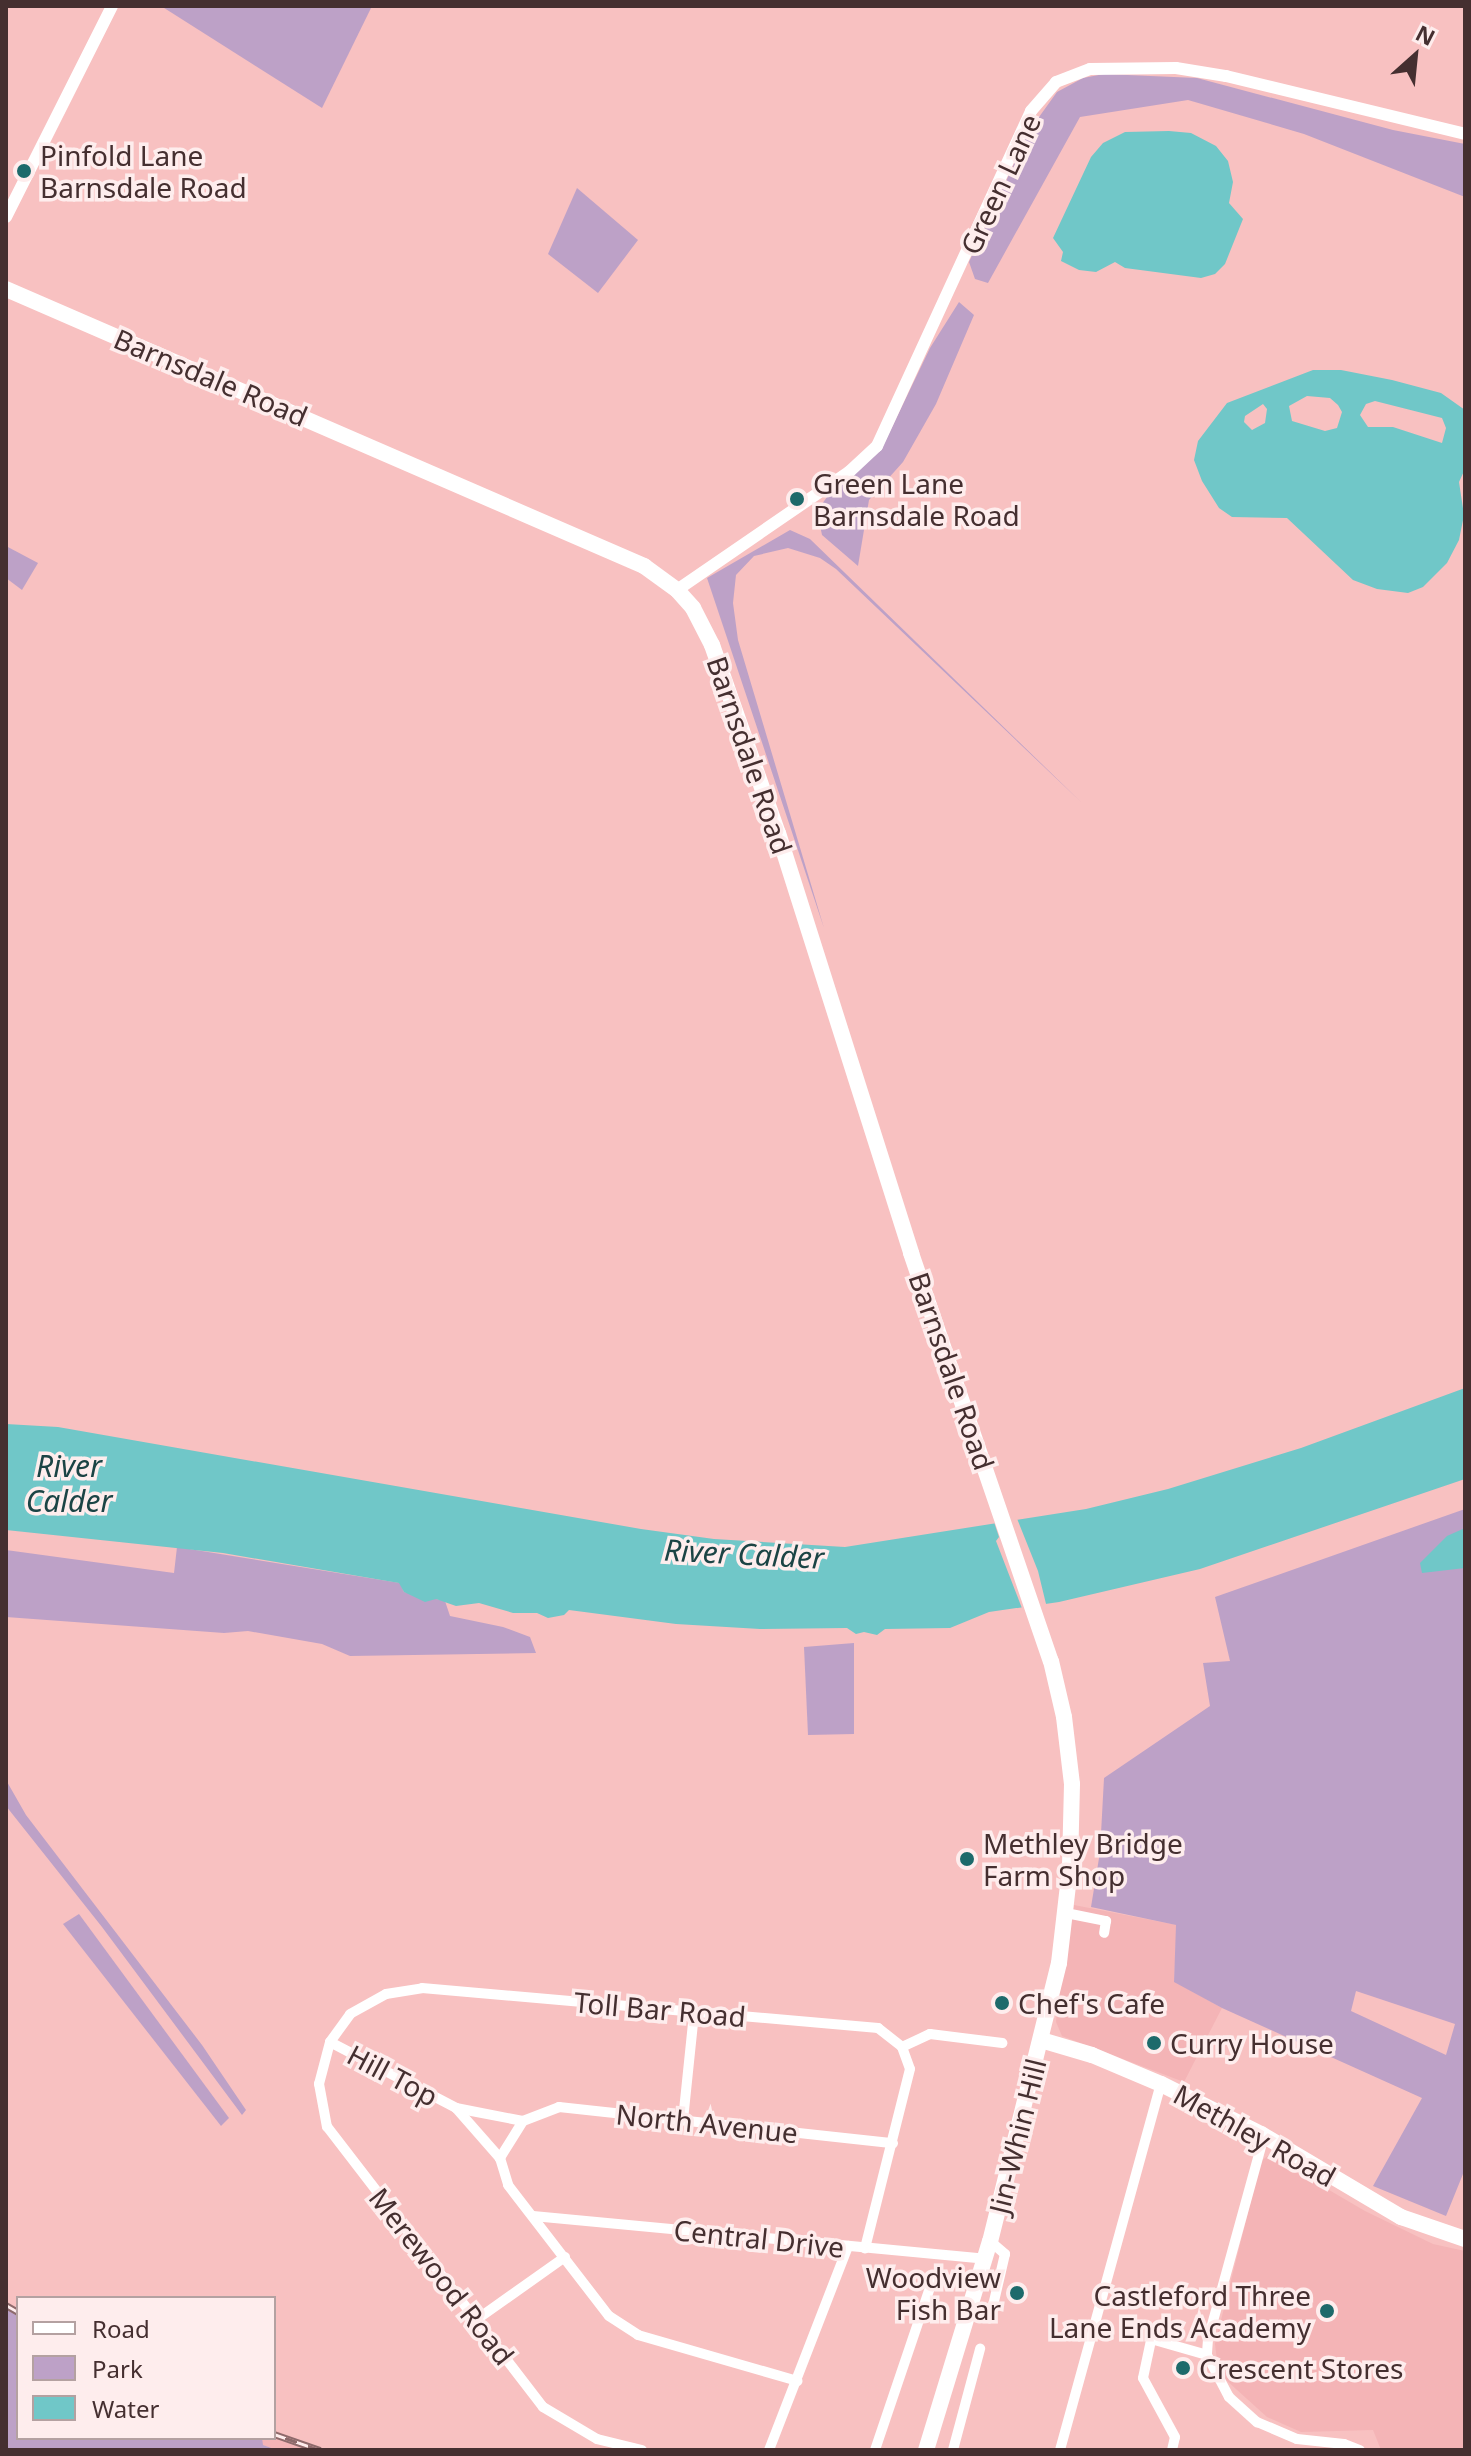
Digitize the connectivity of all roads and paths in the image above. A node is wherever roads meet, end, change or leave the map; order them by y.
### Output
1 (112, 6) edge
2 (1465, 134) edge
3 (6, 217) edge
4 (6, 289) edge
5 (677, 590) junction
6 (1039, 1627) joint
7 (1066, 1913) junction
8 (1104, 1933) dead end
9 (694, 2013) junction
10 (1041, 2040) junction
11 (330, 2042) junction
12 (1002, 2043) dead end
13 (902, 2047) junction
14 (1161, 2084) junction
15 (456, 2108) junction
16 (683, 2120) junction
17 (523, 2121) junction
18 (1264, 2136) junction
19 (893, 2143) junction
20 (500, 2158) junction
21 (533, 2216) junction
22 (1465, 2239) edge
23 (990, 2241) junction
24 (848, 2246) junction
25 (865, 2248) junction
26 (565, 2257) junction
27 (985, 2259) junction
28 (933, 2279) dead end
29 (992, 2310) dead end
30 (476, 2320) junction
31 (980, 2349) dead end
32 (1207, 2355) junction
33 (797, 2381) junction
34 (642, 2450) edge
35 (769, 2450) edge
36 (875, 2450) edge
37 (926, 2450) edge
38 (953, 2450) edge
39 (1060, 2450) edge
40 (1172, 2450) edge
41 (1360, 2450) edge

1 - 3 street
2 - 5 street, Green Lane
4 - 5 main road, Barnsdale Road
5 - 6 main road, Barnsdale Road
6 - 7 main road, Jin-Whin Hill
7 - 8 street
7 - 10 main road, Jin-Whin Hill
9 - 11 street, Toll Bar Road
9 - 13 street, Toll Bar Road
9 - 16 street
10 - 14 main road, Methley Road
10 - 23 main road, Jin-Whin Hill
11 - 15 street, Hill Top
11 - 30 street, Merewood Road
12 - 13 street
13 - 19 street
14 - 18 main road, Methley Road
14 - 39 street
15 - 17 street, Hill Top
15 - 20 street, Hill Top
16 - 17 street, North Avenue
16 - 19 street, North Avenue
17 - 20 street
18 - 22 main road, Methley Road
18 - 32 street
19 - 25 street
20 - 21 street, Hill Top
21 - 24 street, Central Drive
21 - 26 street, Hill Top
23 - 27 main road, Jin-Whin Hill
23 - 29 street
24 - 25 street, Central Drive
24 - 33 street
25 - 27 street, Central Drive
26 - 30 street
26 - 33 street, Hill Top
27 - 37 main road, Jin-Whin Hill
28 - 36 street
30 - 34 street, Merewood Road
31 - 38 street
32 - 40 street
32 - 41 street
33 - 35 street

